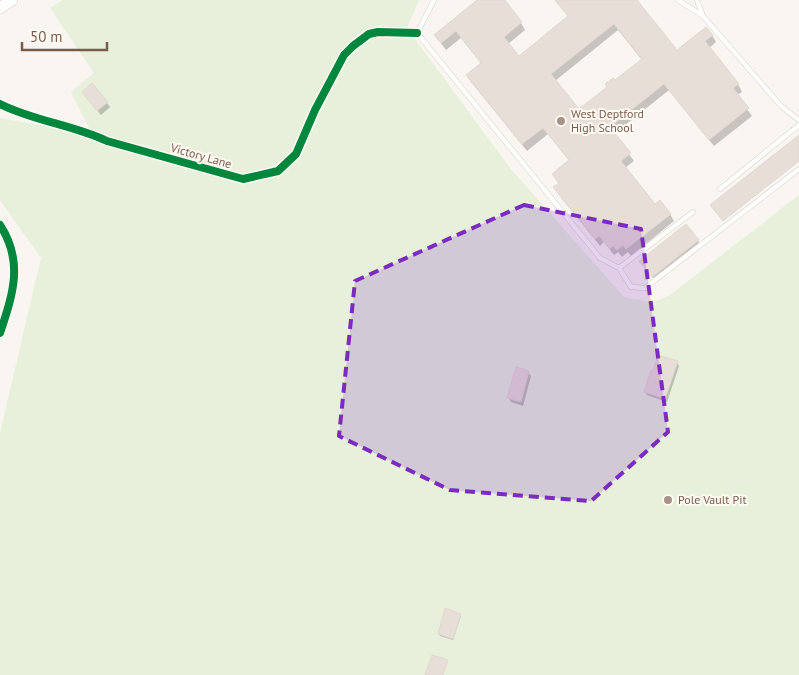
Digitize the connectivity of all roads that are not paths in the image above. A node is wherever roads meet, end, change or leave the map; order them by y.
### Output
1 (12, 0) edge
2 (434, 0) edge
3 (678, 0) edge
4 (697, 0) edge
5 (0, 8) edge
6 (703, 16) junction
7 (417, 33) junction
8 (0, 104) edge
9 (799, 120) edge
10 (799, 125) edge
11 (799, 169) edge
12 (720, 189) dead end
13 (693, 212) dead end
14 (0, 225) edge
15 (619, 268) junction
16 (0, 333) edge

1 - 5 street
2 - 7 lane
3 - 6 lane
4 - 6 lane
6 - 9 lane
7 - 8 street, Victory Lane
7 - 15 lane
10 - 12 lane
11 - 15 lane
13 - 15 lane
14 - 16 street

